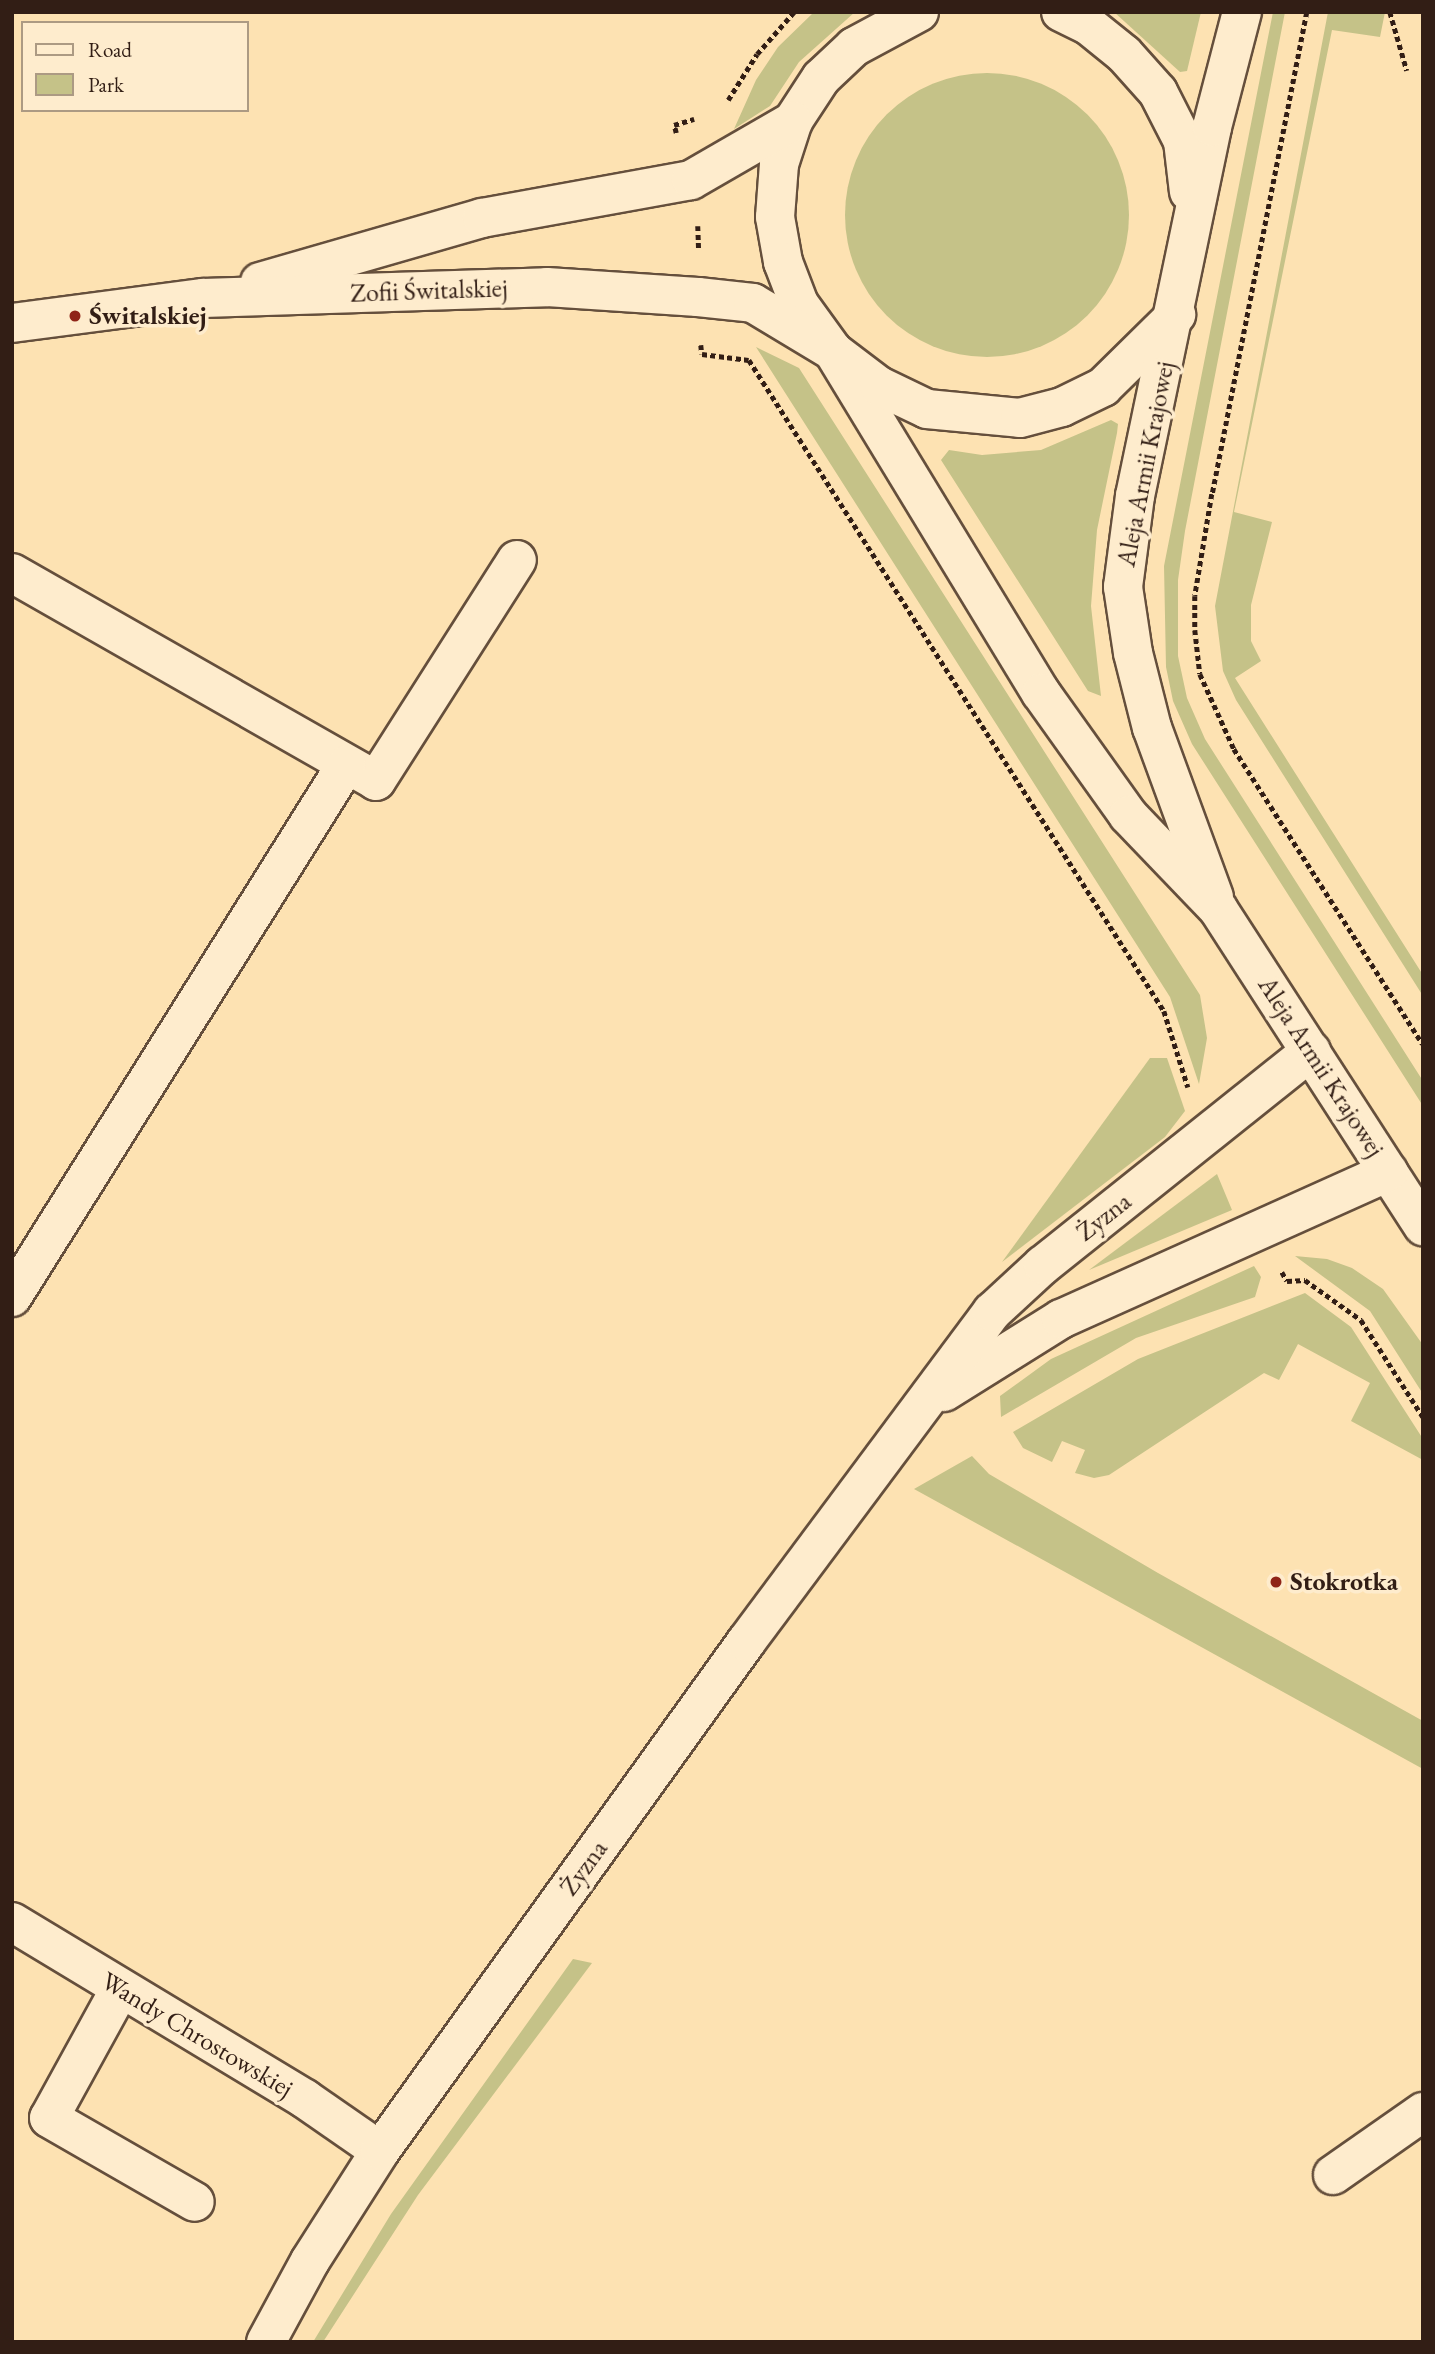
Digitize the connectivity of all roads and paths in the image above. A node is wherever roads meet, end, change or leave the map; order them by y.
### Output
1 (794, 12) edge
2 (919, 12) edge
3 (1061, 12) edge
4 (1242, 12) edge
5 (1307, 12) edge
6 (1390, 12) edge
7 (1407, 71) dead end
8 (725, 104) dead end
9 (706, 115) dead end
10 (793, 121) junction
11 (691, 180) junction
12 (1193, 226) junction
13 (698, 297) junction
14 (203, 298) junction
15 (1176, 315) junction
16 (12, 323) edge
17 (833, 351) junction
18 (517, 560) dead end
19 (12, 573) edge
20 (346, 765) junction
21 (1219, 909) junction
22 (1423, 1044) edge
23 (1311, 1051) junction
24 (1208, 1136) junction
25 (1388, 1172) junction
26 (1423, 1226) edge
27 (1260, 1230) junction
28 (12, 1297) edge
29 (923, 1407) junction
30 (1423, 1417) edge
31 (12, 1922) edge
32 (120, 1989) junction
33 (1423, 2112) edge
34 (380, 2151) junction
35 (1333, 2175) dead end
36 (195, 2202) dead end
37 (266, 2342) edge

1 - 8 path
2 - 10 street
3 - 12 street
4 - 12 street, Aleja Armii Krajowej
5 - 22 path
6 - 7 path
9 - 11 path
10 - 11 street
10 - 17 street
11 - 13 path
11 - 14 street
12 - 15 street, Aleja Armii Krajowej
13 - 14 street, Zofii Świtalskiej
13 - 17 street, Zofii Świtalskiej
13 - 24 path
14 - 16 street, Zofii Świtalskiej
15 - 17 street
15 - 21 street, Aleja Armii Krajowej
17 - 21 street, Aleja Armii Krajowej
18 - 20 street
19 - 20 street
20 - 28 street
21 - 23 street, Aleja Armii Krajowej
23 - 24 street, Żyzna
23 - 25 street, Aleja Armii Krajowej
24 - 29 street, Żyzna
25 - 26 street, Aleja Armii Krajowej
25 - 27 street, Żyzna
27 - 29 street, Żyzna
27 - 30 path
29 - 34 street, Żyzna
31 - 32 street, Wandy Chrostowskiej
32 - 34 street, Wandy Chrostowskiej
32 - 36 street
33 - 35 street
34 - 37 street, Żyzna

